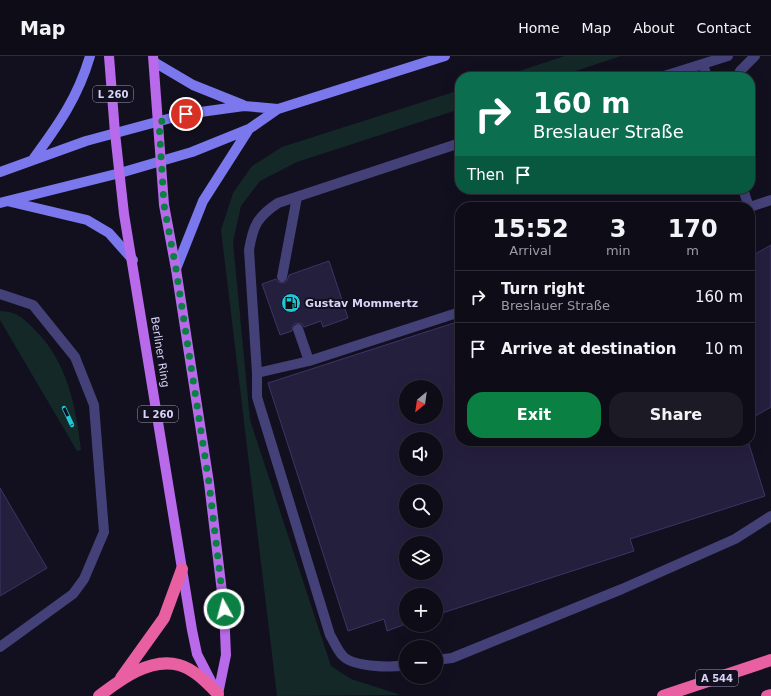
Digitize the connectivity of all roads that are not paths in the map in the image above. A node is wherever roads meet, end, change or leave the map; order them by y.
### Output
1 (90, 56) edge
2 (109, 56) edge
3 (444, 56) edge
4 (728, 56) edge
5 (755, 56) edge
6 (154, 59) edge
7 (703, 64) junction
8 (677, 72) edge
9 (705, 72) edge
10 (740, 72) edge
11 (244, 106) junction
12 (278, 109) junction
13 (159, 122) junction
14 (249, 129) junction
15 (115, 133) junction
16 (455, 145) edge
17 (34, 158) junction
18 (161, 161) junction
19 (0, 172) edge
20 (120, 173) junction
21 (297, 197) junction
22 (771, 200) edge
23 (5, 202) edge
24 (755, 205) edge
25 (133, 260) junction
26 (176, 269) junction
27 (282, 277) dead end
28 (0, 294) edge
29 (455, 314) edge
30 (298, 329) dead end
31 (309, 361) junction
32 (257, 372) junction
33 (771, 516) edge
34 (182, 569) junction
35 (0, 647) edge
36 (443, 659) edge
37 (771, 660) edge
38 (399, 666) edge
39 (118, 681) junction
40 (218, 695) edge
41 (771, 695) edge
42 (99, 696) edge
43 (663, 696) edge
44 (767, 696) edge

1 - 17 main road
2 - 15 main road, Berliner Ring / L 260
3 - 12 main road
4 - 7 lane
5 - 10 lane
6 - 11 main road
6 - 13 main road
7 - 8 lane
7 - 9 lane
11 - 12 main road
11 - 13 main road
12 - 14 main road
13 - 15 main road
13 - 18 main road
14 - 18 main road
14 - 26 main road
15 - 17 main road
15 - 20 main road, Berliner Ring / L 260
16 - 21 lane
17 - 19 main road
18 - 20 main road
18 - 26 main road
20 - 23 main road
20 - 25 main road, Berliner Ring / L 260
21 - 27 lane
21 - 32 lane
22 - 24 lane
23 - 25 main road
25 - 34 main road, Berliner Ring / L 260
26 - 40 main road
28 - 35 lane
29 - 31 lane
30 - 31 lane
31 - 32 lane
32 - 38 lane
33 - 36 lane
34 - 39 highway
34 - 40 main road, Berliner Ring / L 260
37 - 43 highway, A 544
39 - 40 highway
39 - 42 highway
41 - 44 highway

